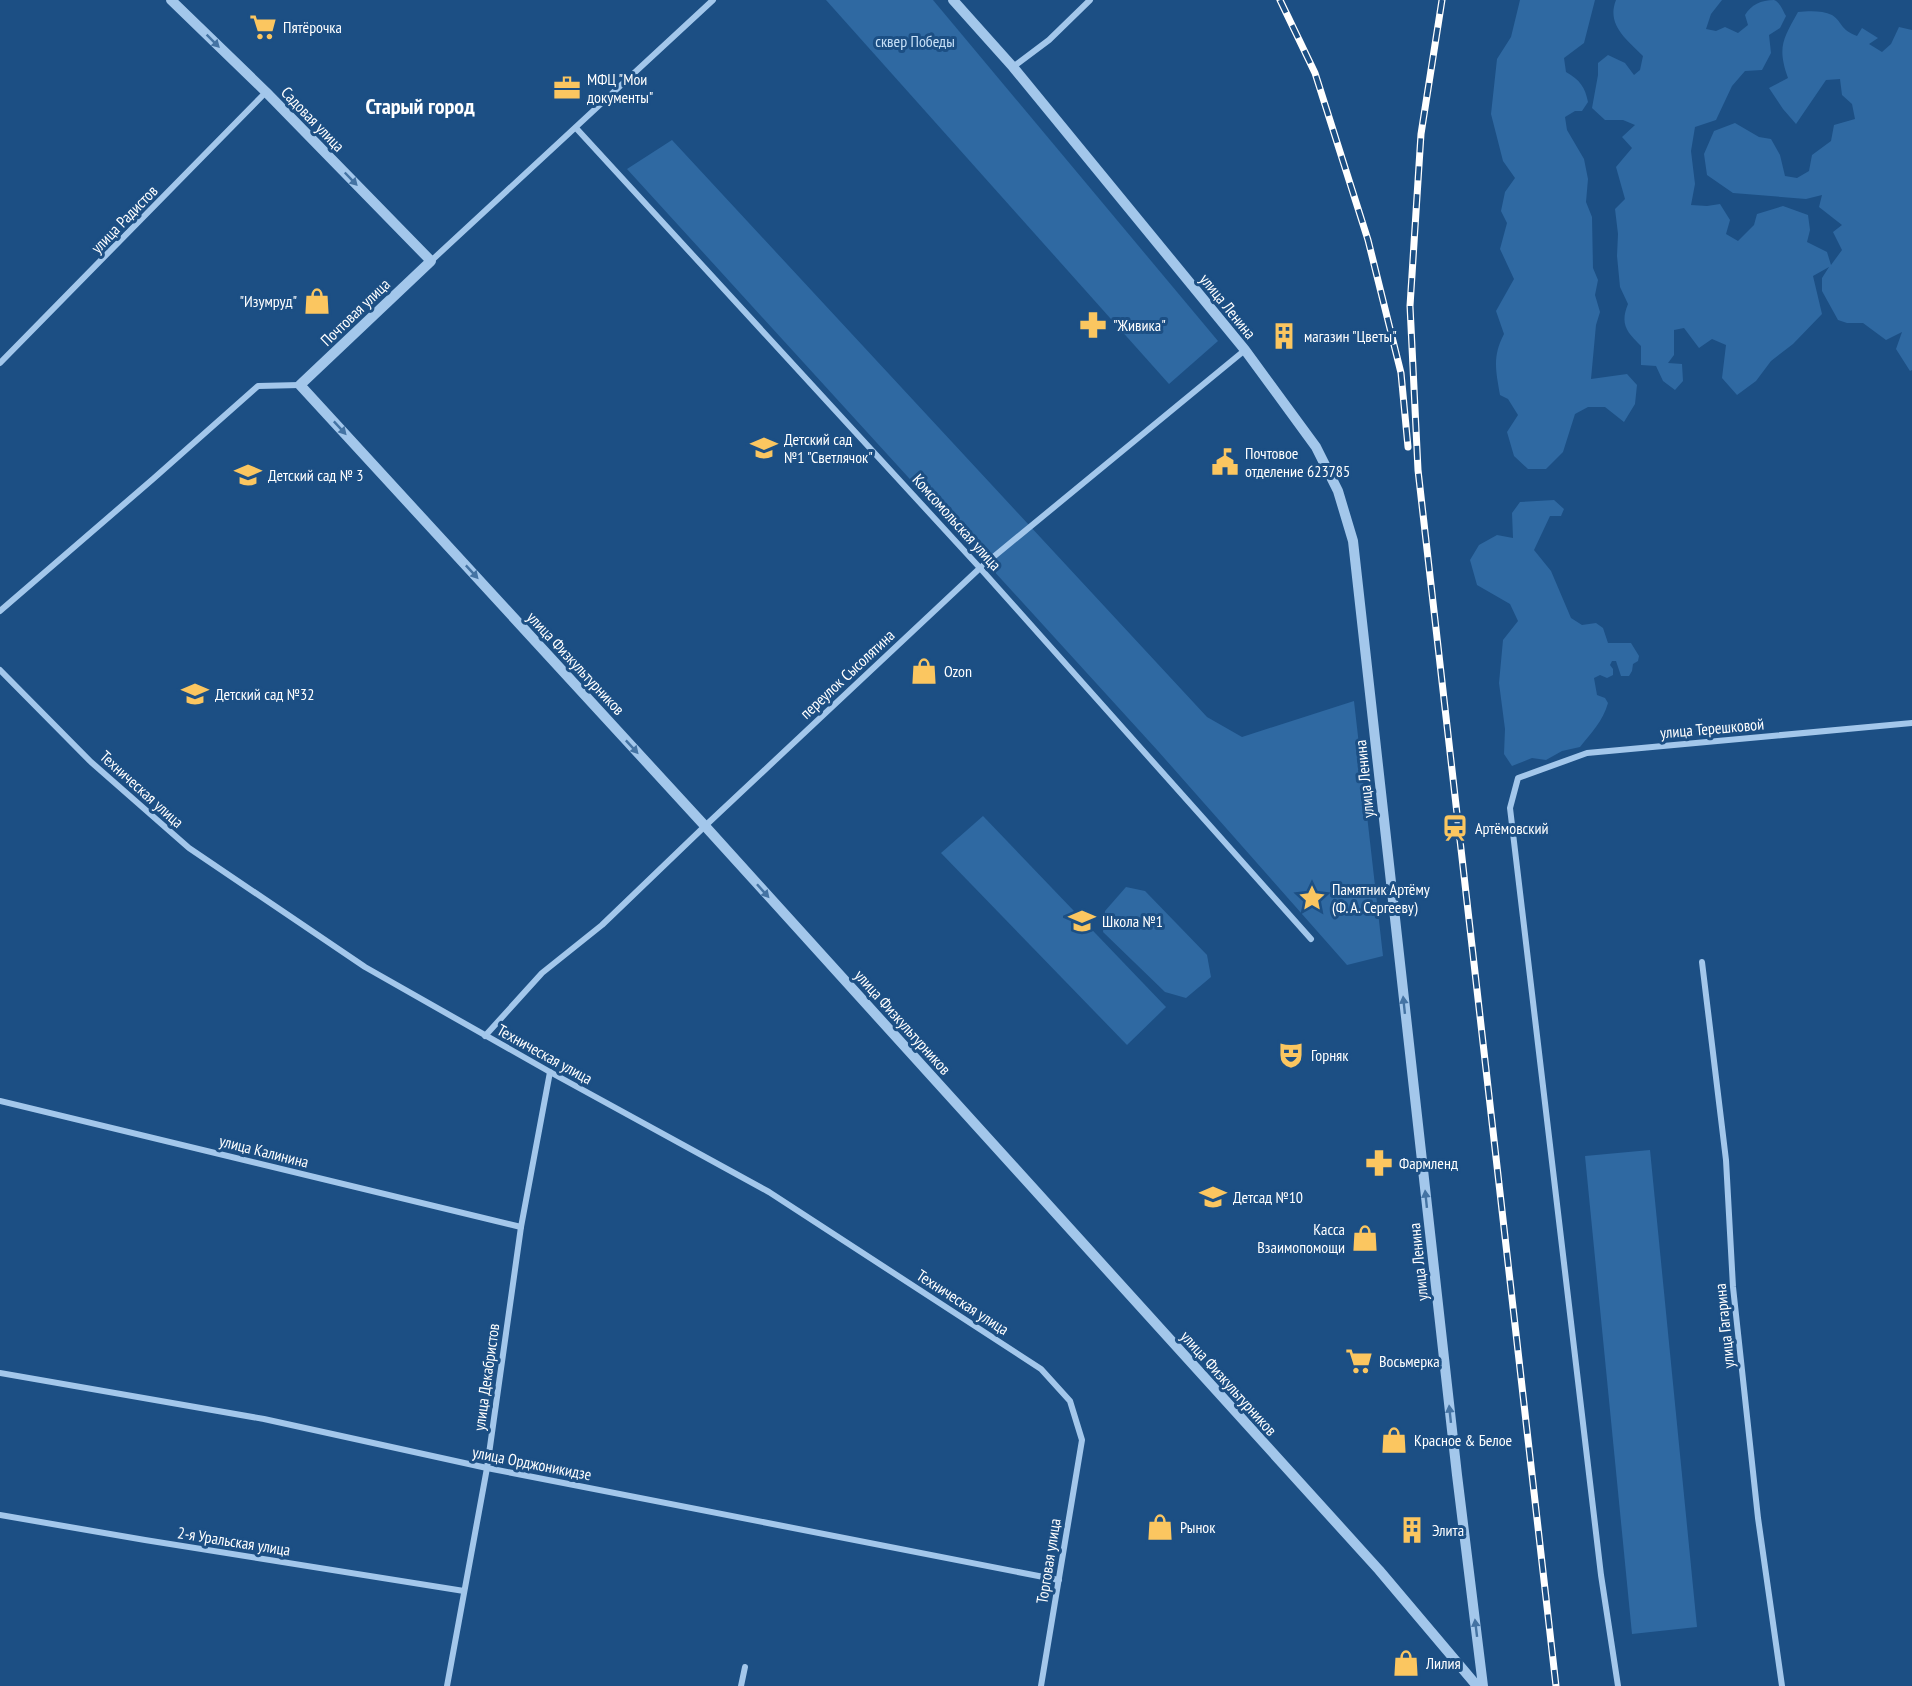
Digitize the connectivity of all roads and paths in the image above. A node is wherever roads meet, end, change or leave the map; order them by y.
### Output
1 (171, 0) edge
2 (713, 0) edge
3 (953, 0) edge
4 (1090, 0) edge
5 (1013, 67) junction
6 (266, 92) junction
7 (576, 128) junction
8 (432, 261) junction
9 (1245, 350) junction
10 (0, 363) edge
11 (300, 385) junction
12 (980, 568) junction
13 (0, 611) edge
14 (0, 670) edge
15 (1912, 723) edge
16 (705, 826) junction
17 (1311, 939) dead end
18 (1702, 962) dead end
19 (485, 1036) junction
20 (550, 1072) junction
21 (0, 1101) edge
22 (521, 1227) junction
23 (0, 1373) edge
24 (1082, 1440) joint
25 (487, 1468) junction
26 (0, 1515) edge
27 (1059, 1580) junction
28 (464, 1591) junction
29 (745, 1666) dead end
30 (447, 1686) edge
31 (741, 1686) edge
32 (1041, 1686) edge
33 (1477, 1686) edge
34 (1483, 1686) edge
35 (1618, 1686) edge
36 (1782, 1686) edge

1 -> 6 street, Садовая улица
2 - 7 street, Почтовая улица
3 - 5 street, улица Ленина
4 - 5 street
5 - 9 street, улица Ленина
6 -> 8 street, Садовая улица
6 - 10 street, улица Радистов
7 - 8 street, Почтовая улица
7 - 12 street, Комсомольская улица
8 - 11 street, Почтовая улица
9 - 12 street, переулок Сысолятина
34 -> 9 street, улица Ленина
11 - 13 street
11 -> 16 street, улица Физкультурников
12 - 16 street, переулок Сысолятина
12 - 17 street, Комсомольская улица
14 - 19 street, Техническая улица
15 - 35 street, улица Терешковой
16 - 19 street, переулок Сысолятина
16 -> 33 street, улица Физкультурников
18 - 36 street, улица Гагарина
19 - 20 street, Техническая улица
20 - 22 street, улица Декабристов
20 - 24 street, Техническая улица
21 - 22 street, улица Калинина
22 - 25 street, улица Декабристов
23 - 25 street, улица Орджоникидзе
24 - 27 street, Торговая улица
25 - 27 street, улица Орджоникидзе
25 - 28 street, улица Декабристов
26 - 28 street, 2-я Уральская улица
27 - 32 street, Торговая улица
28 - 30 street, улица Декабристов
29 - 31 street

